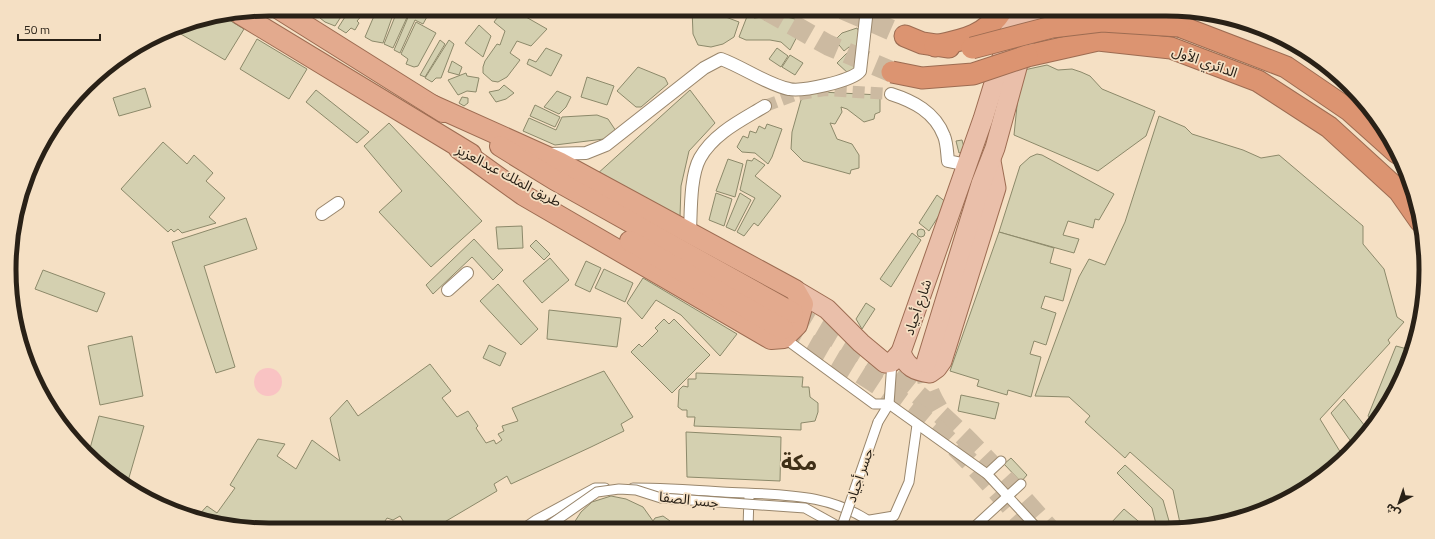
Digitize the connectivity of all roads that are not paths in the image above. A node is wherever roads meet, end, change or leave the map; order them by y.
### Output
1 (290, 16) edge
2 (866, 16) edge
3 (997, 16) edge
4 (1015, 16) edge
5 (1031, 16) edge
6 (246, 17) edge
7 (905, 36) tunnel mouth
8 (935, 46) junction
9 (892, 72) tunnel mouth
10 (891, 94) tunnel mouth
11 (432, 104) junction
12 (765, 106) tunnel mouth
13 (1383, 140) edge
14 (540, 153) junction
15 (991, 161) junction
16 (967, 166) junction
17 (338, 203) dead end
18 (1411, 208) edge
19 (322, 214) dead end
20 (690, 232) junction
21 (467, 273) dead end
22 (448, 290) dead end
23 (795, 290) junction
24 (787, 327) junction
25 (897, 357) junction
26 (926, 363) tunnel mouth
27 (889, 404) junction
28 (917, 425) junction
29 (1001, 461) dead end
30 (988, 474) junction
31 (1021, 484) dead end
32 (749, 493) junction
33 (1008, 497) junction
34 (532, 523) edge
35 (553, 523) edge
36 (748, 523) edge
37 (832, 523) edge
38 (843, 523) edge
39 (865, 523) edge
40 (870, 523) edge
41 (979, 523) edge
42 (1032, 523) edge

1 - 11 highway, طريق الملك عبدالعزيز
2 - 14 street
3 - 8 highway
4 - 16 main road, شارع أجياد
5 - 15 main road, شارع أجياد
6 - 24 highway, طريق الملك عبدالعزيز
7 - 8 highway, الدائري الأول
8 - 13 highway, الدائري الأول, bridge
9 - 18 highway, الدائري الأول, bridge
10 - 16 street
11 - 14 highway
11 - 24 highway, طريق الملك عبدالعزيز
12 - 20 street
14 - 20 highway
15 - 25 main road, شارع أجياد
15 - 26 main road, شارع أجياد
16 - 25 main road, شارع أجياد
17 - 19 street
20 - 23 highway
21 - 22 street
23 - 24 highway
23 - 25 main road
24 - 27 street
25 - 27 street
27 - 28 street
27 - 38 street, جسر أجياد, bridge
28 - 30 street
28 - 40 street
29 - 30 street
30 - 33 street
31 - 33 street
32 - 34 street
32 - 36 street
32 - 39 street
33 - 41 street
33 - 42 street
35 - 37 street, جسر الصفا, bridge

